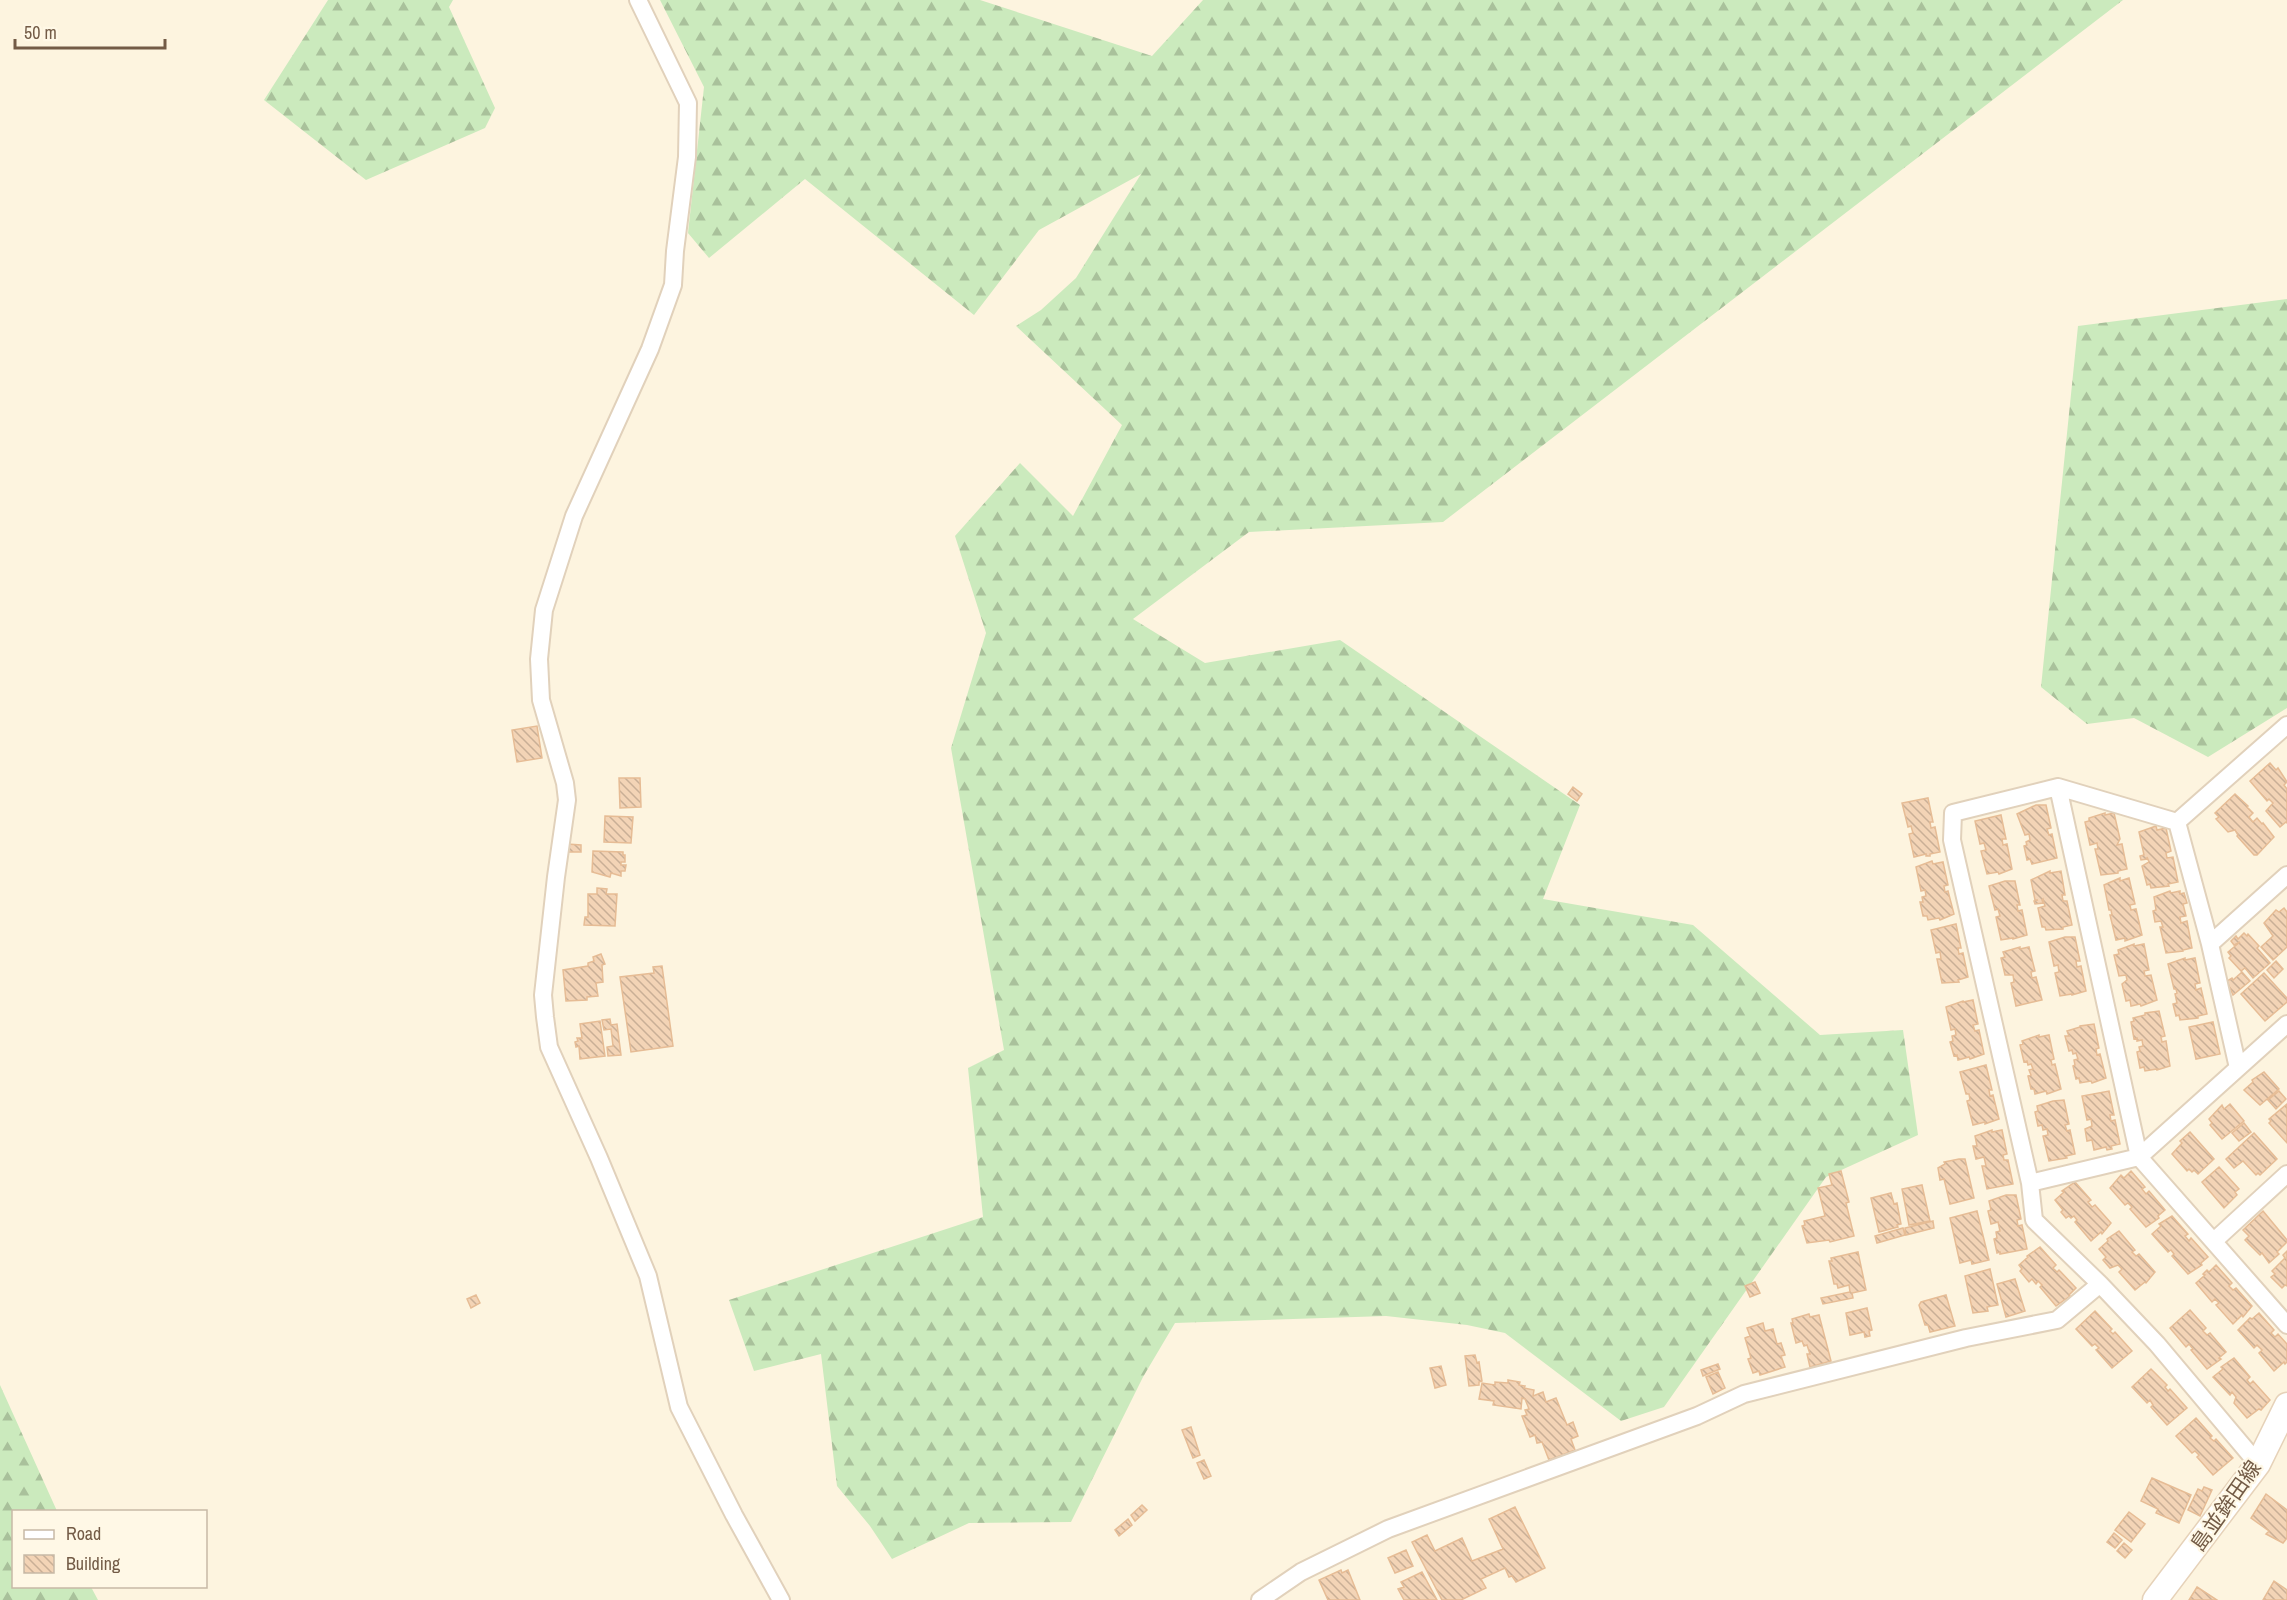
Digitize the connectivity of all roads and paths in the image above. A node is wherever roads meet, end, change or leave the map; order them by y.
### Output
1 (638, 0) edge
2 (2287, 725) edge
3 (2058, 787) junction
4 (2177, 822) junction
5 (2287, 875) edge
6 (2210, 944) junction
7 (2287, 1024) edge
8 (2238, 1068) junction
9 (2139, 1157) junction
10 (2287, 1174) edge
11 (2030, 1183) junction
12 (2214, 1241) junction
13 (2100, 1284) junction
14 (2287, 1325) edge
15 (2287, 1405) edge
16 (2258, 1464) junction
17 (781, 1600) edge
18 (1260, 1600) edge
19 (2155, 1600) edge

1 - 17 street
2 - 4 street
3 - 4 street
3 - 9 street
3 - 11 street
4 - 6 street
5 - 6 street
6 - 8 street
7 - 8 street
8 - 9 street
9 - 11 street
9 - 12 street
10 - 12 street
11 - 13 street
12 - 14 street
13 - 16 street
13 - 18 street
15 - 16 main road, 島並鉾田線
16 - 19 main road, 島並鉾田線

